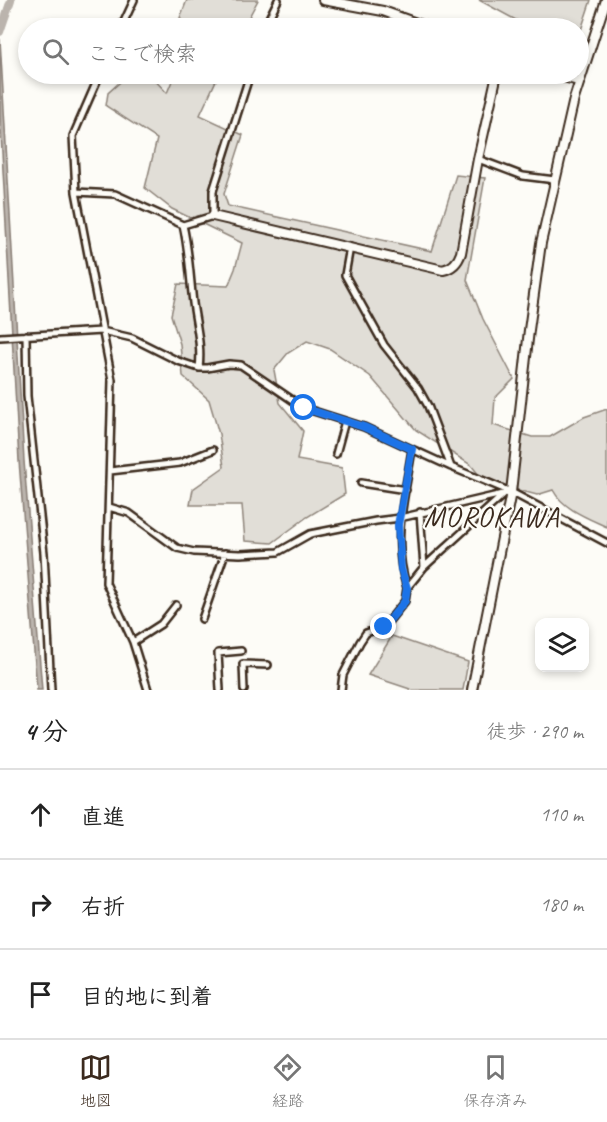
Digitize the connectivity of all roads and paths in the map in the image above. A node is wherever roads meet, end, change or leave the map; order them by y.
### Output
1 (134, 0) edge
2 (278, 0) edge
3 (323, 0) edge
4 (606, 0) edge
5 (339, 1) edge
6 (126, 18) edge
7 (269, 18) edge
8 (404, 18) edge
9 (589, 51) edge
10 (96, 84) edge
11 (247, 84) edge
12 (496, 84) edge
13 (578, 84) edge
14 (478, 159) junction
15 (555, 180) junction
16 (76, 192) junction
17 (213, 216) junction
18 (183, 225) junction
19 (350, 247) junction
20 (102, 331) junction
21 (26, 335) junction
22 (0, 337) edge
23 (199, 368) junction
24 (345, 421) junction
25 (412, 449) junction
26 (213, 450) dead end
27 (336, 454) dead end
28 (451, 467) junction
29 (110, 471) junction
30 (361, 483) dead end
31 (406, 490) junction
32 (508, 493) junction
33 (109, 507) junction
34 (420, 512) junction
35 (400, 518) junction
36 (607, 543) edge
37 (225, 553) junction
38 (424, 567) junction
39 (407, 588) junction
40 (176, 605) dead end
41 (202, 619) dead end
42 (133, 642) junction
43 (242, 651) dead end
44 (268, 665) dead end
45 (51, 690) edge
46 (148, 690) edge
47 (220, 690) edge
48 (244, 690) edge
49 (341, 690) edge
50 (472, 690) edge

1 - 6 street
2 - 7 street
3 - 5 street
4 - 9 street
5 - 8 street
10 - 16 street
11 - 17 street
12 - 14 street
13 - 15 street
14 - 15 street
14 - 19 street
15 - 32 street
16 - 18 street
16 - 20 street
17 - 18 street
17 - 19 street
18 - 23 street
19 - 28 street
20 - 21 street
20 - 23 street
20 - 29 street
21 - 22 street
21 - 45 street
23 - 24 street
24 - 25 street
24 - 27 street
25 - 28 street
25 - 31 street
26 - 29 street
28 - 32 street
29 - 33 street
30 - 31 street
31 - 35 street
32 - 34 street
32 - 36 street
32 - 38 street
32 - 50 street
33 - 37 street
33 - 42 street
34 - 35 street
34 - 38 street
35 - 37 street
35 - 39 street
37 - 41 street
38 - 39 street
39 - 49 street
40 - 42 street
42 - 46 street
43 - 47 street
44 - 48 street

